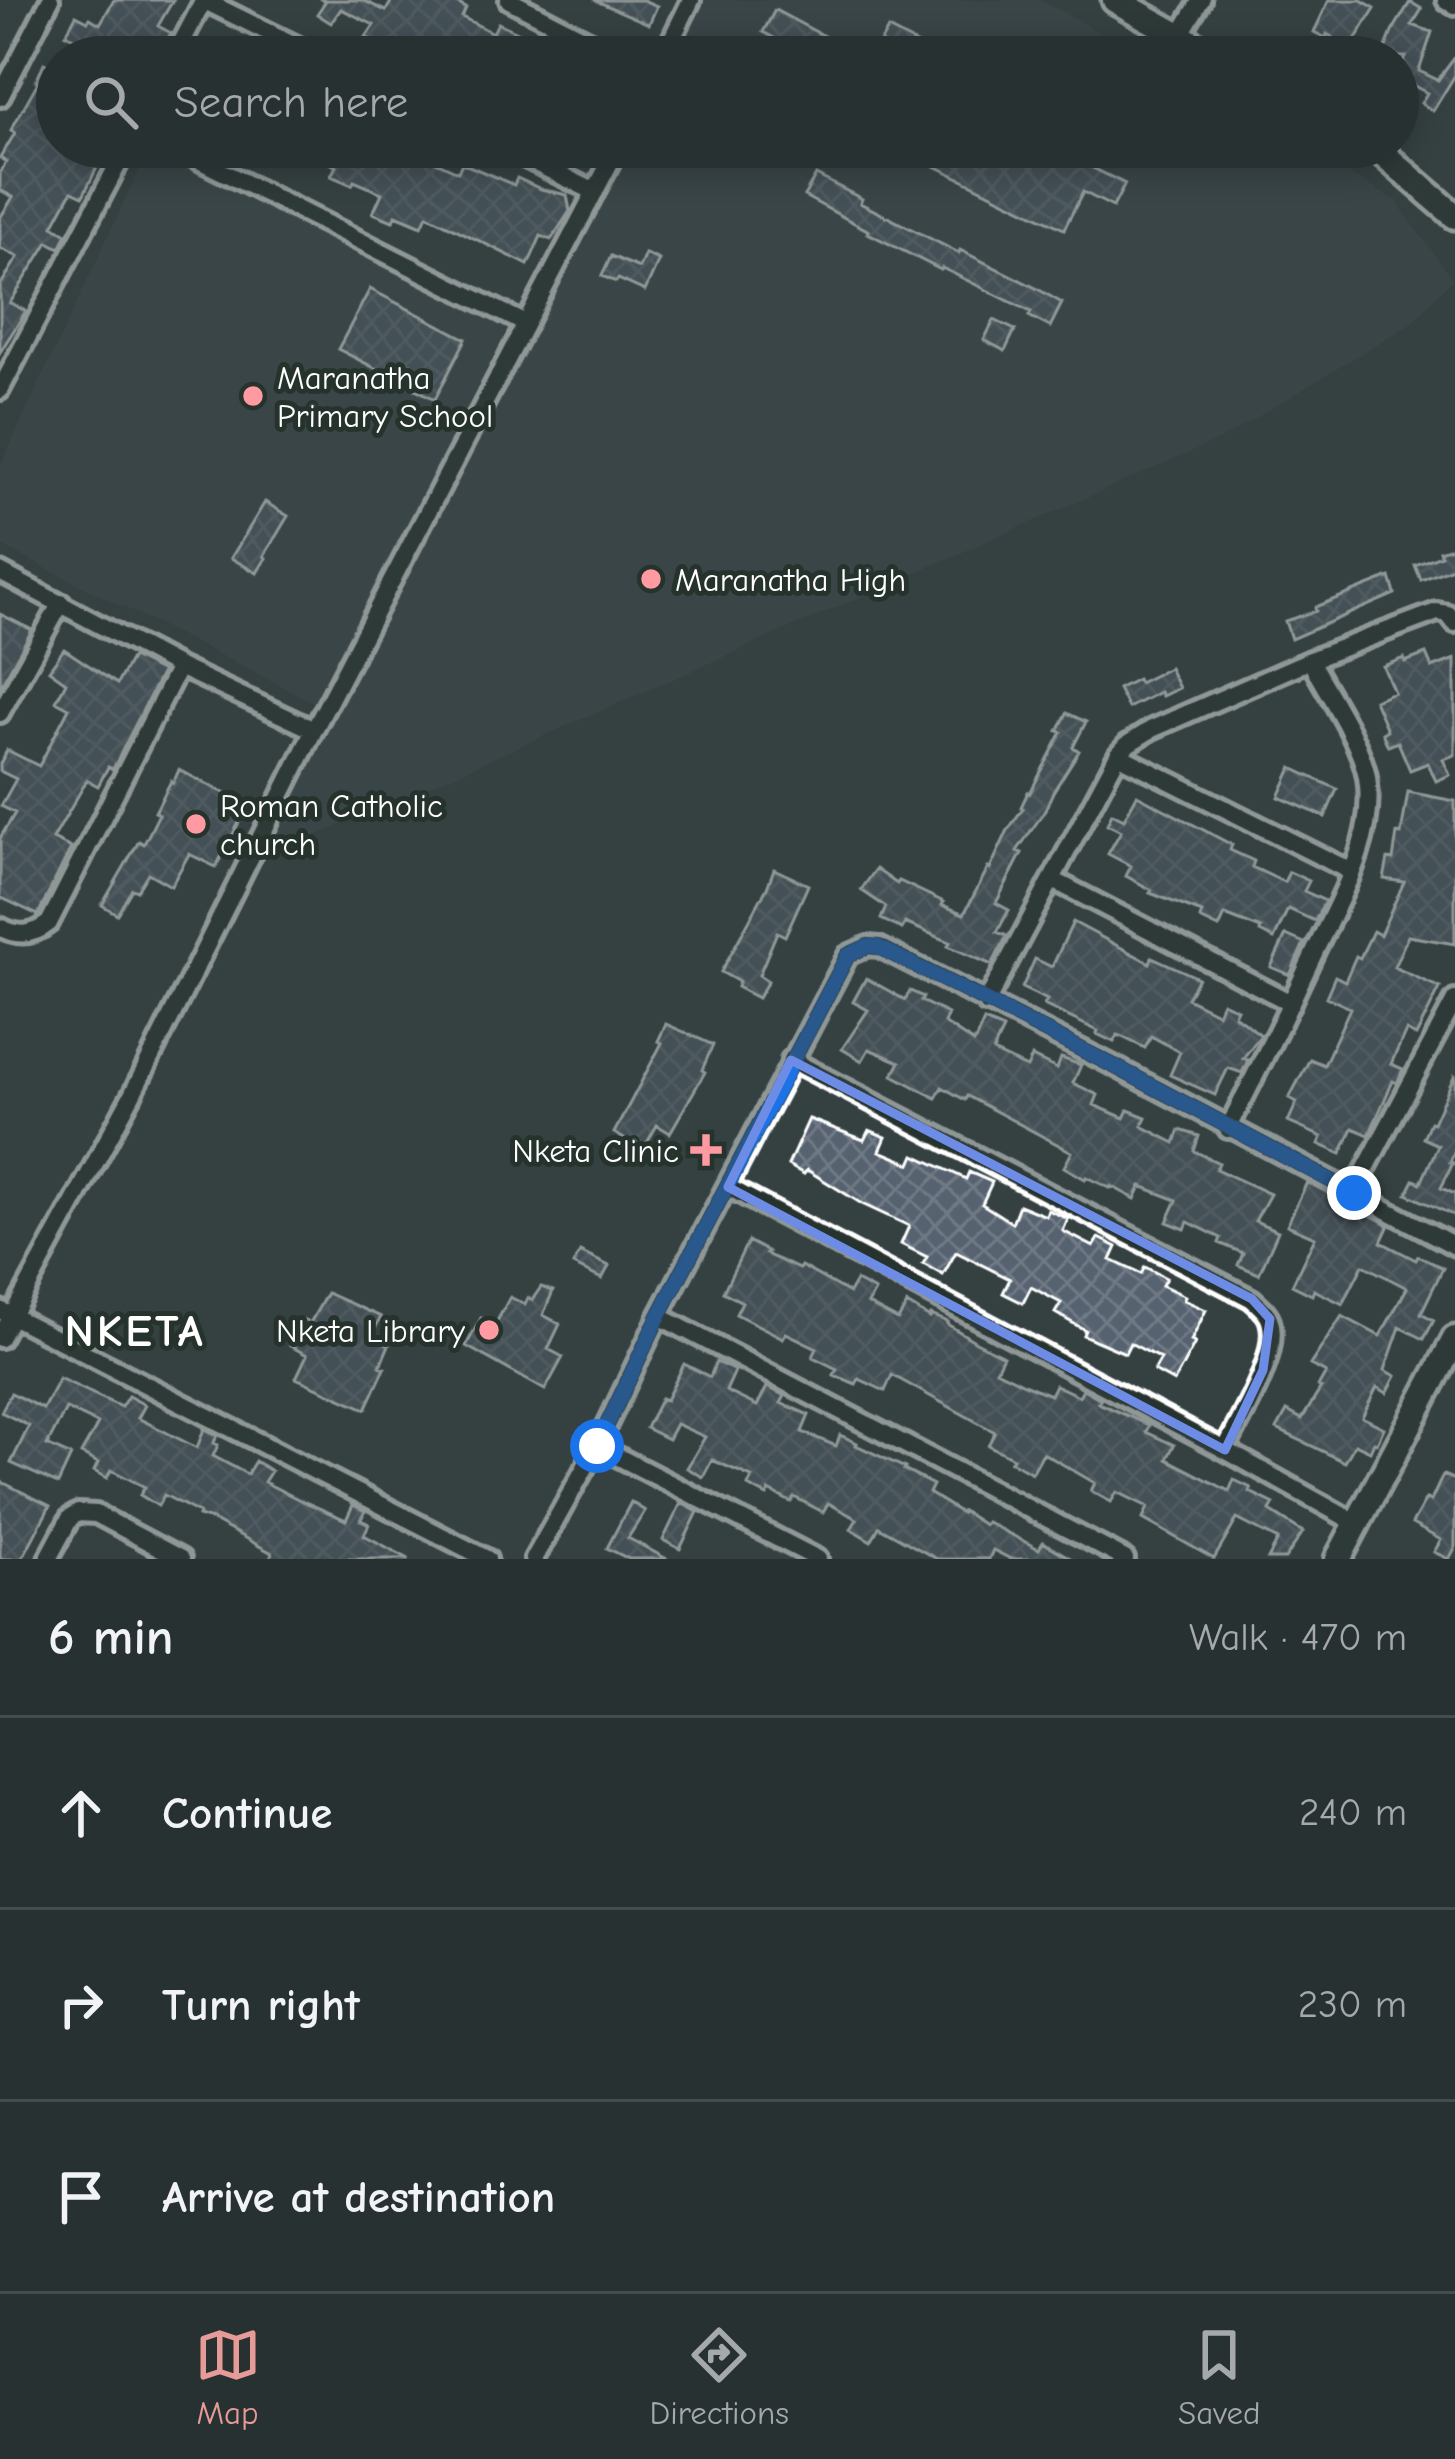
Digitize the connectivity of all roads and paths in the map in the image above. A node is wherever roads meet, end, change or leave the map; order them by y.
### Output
1 (50, 0) edge
2 (203, 0) edge
3 (691, 0) edge
4 (1115, 0) edge
5 (1201, 0) edge
6 (1446, 0) edge
7 (520, 2) edge
8 (1455, 5) edge
9 (185, 36) edge
10 (276, 36) edge
11 (582, 36) edge
12 (673, 36) edge
13 (1177, 36) edge
14 (1180, 36) edge
15 (0, 98) edge
16 (116, 168) edge
17 (215, 168) edge
18 (545, 168) edge
19 (607, 168) edge
20 (1399, 168) edge
21 (595, 192) junction
22 (1455, 216) edge
23 (524, 323) junction
24 (0, 390) edge
25 (0, 572) edge
26 (61, 603) junction
27 (1455, 622) edge
28 (1310, 660) junction
29 (179, 667) junction
30 (0, 713) edge
31 (314, 730) junction
32 (1118, 755) junction
33 (1352, 872) junction
34 (1053, 880) junction
35 (0, 927) edge
36 (1455, 1000) edge
37 (986, 1003) junction
38 (1291, 1003) junction
39 (791, 1060) junction
40 (1228, 1129) junction
41 (728, 1187) junction
42 (1354, 1193) junction
43 (1455, 1246) edge
44 (5, 1312) edge
45 (659, 1316) junction
46 (0, 1338) edge
47 (1455, 1339) edge
48 (597, 1446) junction
49 (1225, 1450) junction
50 (1356, 1523) junction
51 (48, 1559) edge
52 (181, 1559) edge
53 (487, 1559) edge
54 (534, 1559) edge
55 (818, 1559) edge
56 (1125, 1559) edge
57 (1339, 1559) edge

1 - 15 street
2 - 9 street
2 - 10 street
3 - 12 street
4 - 13 street
5 - 14 street
6 - 8 street
7 - 11 street
16 - 24 street
17 - 23 street
18 - 21 street
19 - 21 street
20 - 22 street
21 - 23 street
23 - 31 street
25 - 26 street
26 - 29 street
26 - 30 street
27 - 28 street
28 - 32 street
28 - 33 street
29 - 31 street
29 - 35 street
31 - 44 street
32 - 33 street
32 - 34 street
33 - 38 street
34 - 37 street
34 - 38 street
36 - 42 street
37 - 39 street
37 - 40 street
38 - 40 street
39 - 41 street
39 - 49 street
40 - 42 street
41 - 45 street
41 - 49 street
42 - 43 street
44 - 46 street
44 - 53 street
45 - 48 street
45 - 56 street
47 - 50 street
48 - 54 street
48 - 55 street
49 - 50 street
50 - 57 street
51 - 52 street

